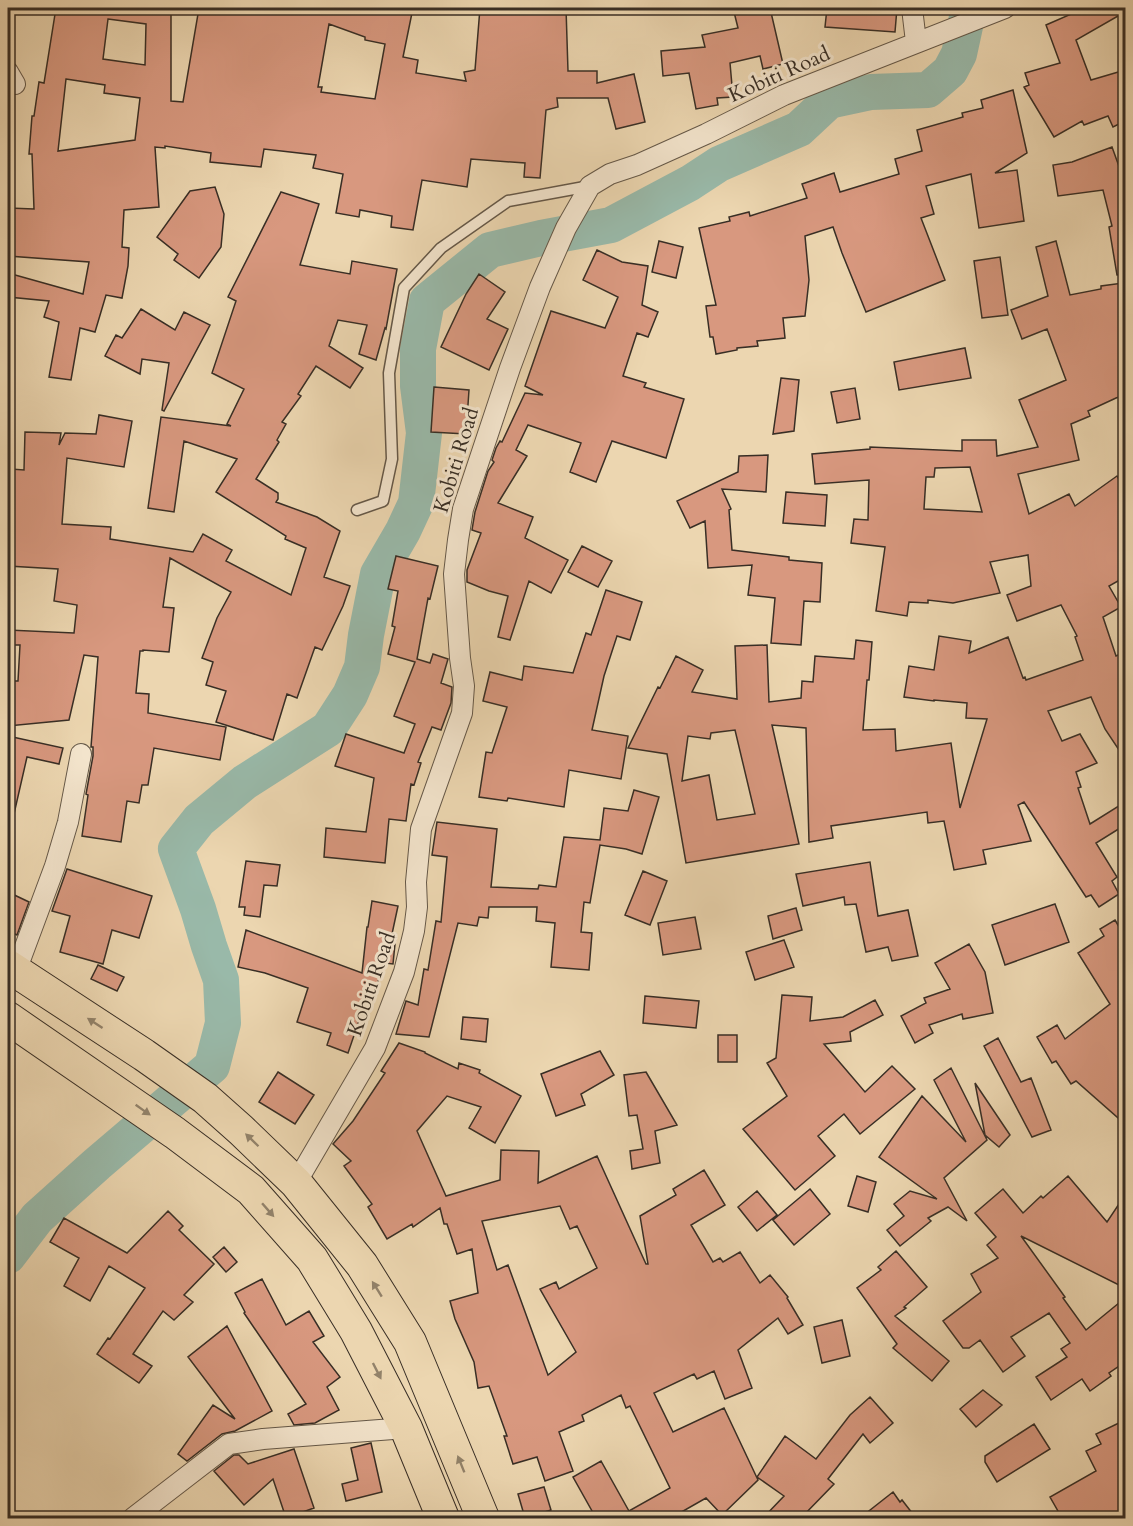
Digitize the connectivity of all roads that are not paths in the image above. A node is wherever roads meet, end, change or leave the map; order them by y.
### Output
1 (912, 8) edge
2 (1005, 8) edge
3 (916, 42) junction
4 (590, 186) junction
5 (357, 510) dead end
6 (81, 754) dead end
7 (12, 969) edge
8 (8, 1018) edge
9 (296, 1183) junction
10 (406, 1428) junction
11 (133, 1518) edge
12 (443, 1518) edge
13 (483, 1518) edge

1 - 3 street
2 - 3 street, Kobiti Road
3 - 4 street, Kobiti Road
4 - 5 lane
4 - 9 street, Kobiti Road
6 - 7 street
9 -> 7 main road
8 -> 10 main road
13 -> 9 main road
10 - 11 street
10 - 12 main road

